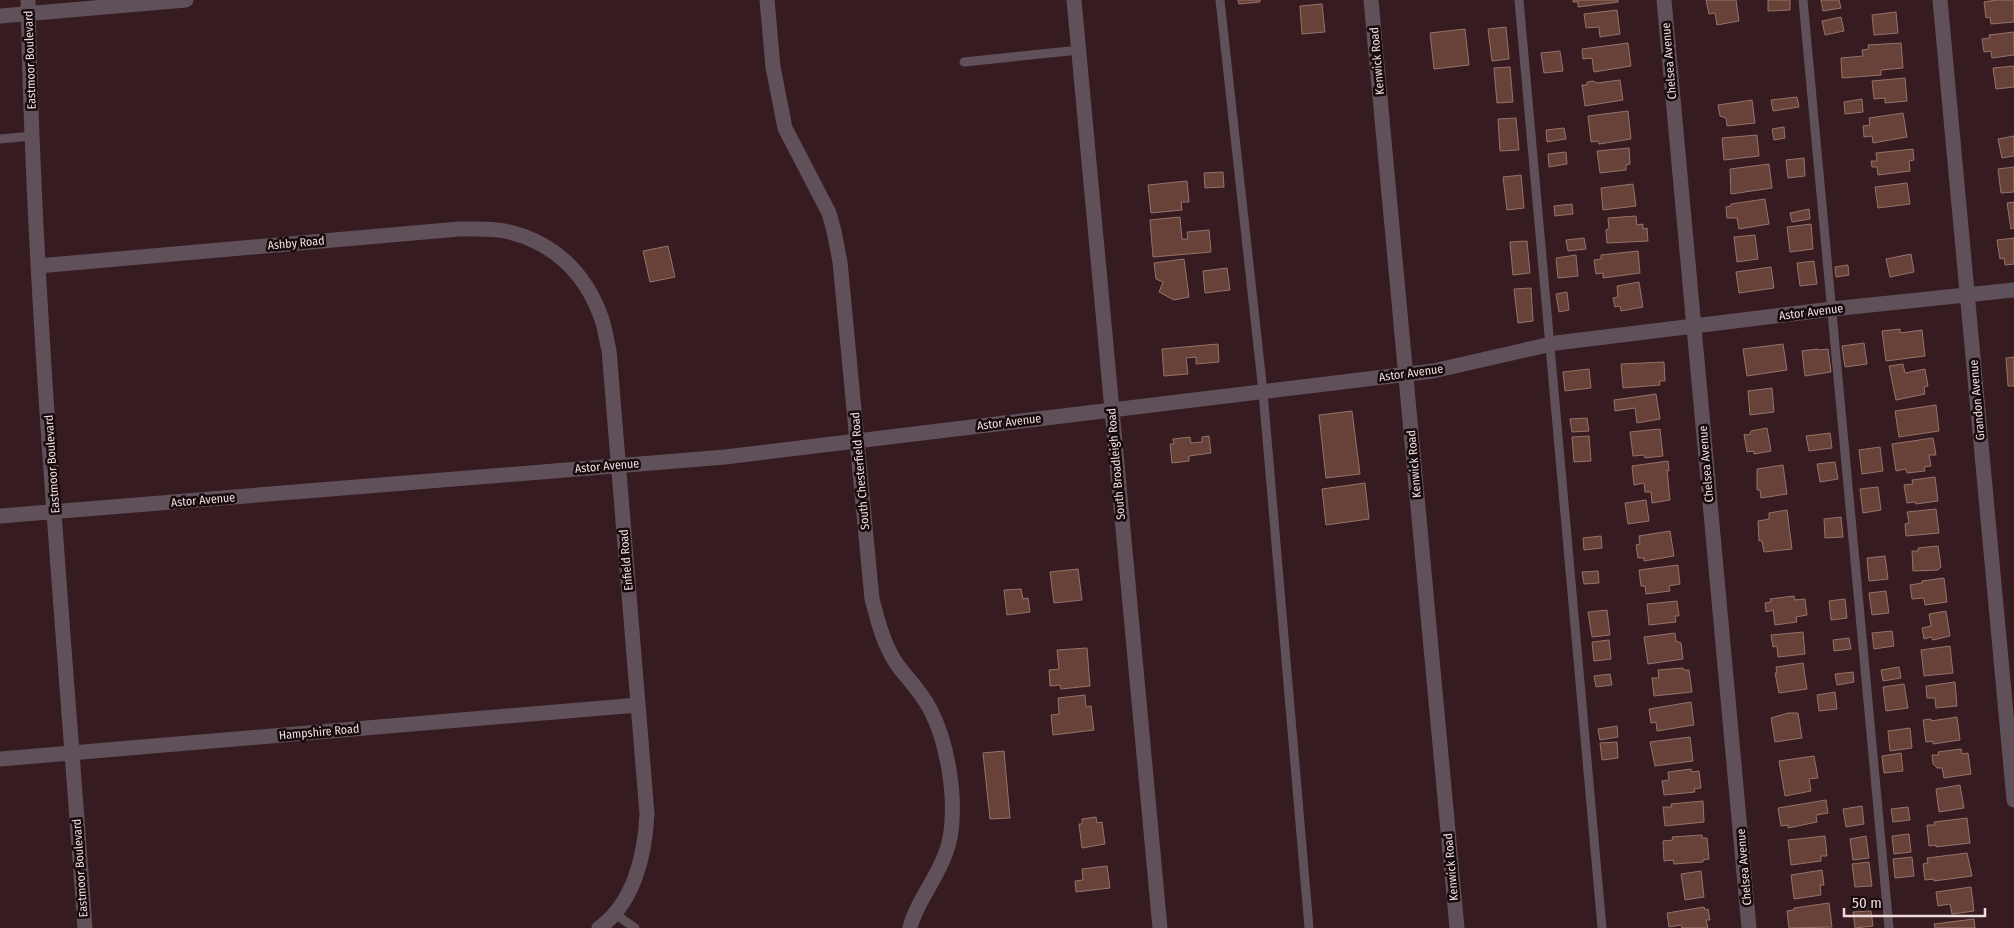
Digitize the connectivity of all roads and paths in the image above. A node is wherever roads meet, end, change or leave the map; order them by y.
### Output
1 (186, 0) edge
2 (767, 0) edge
3 (1074, 0) edge
4 (1220, 0) edge
5 (1371, 0) edge
6 (1519, 0) edge
7 (1664, 0) edge
8 (1804, 0) edge
9 (1940, 0) edge
10 (28, 7) edge
11 (0, 16) edge
12 (1079, 50) junction
13 (964, 62) dead end
14 (32, 136) junction
15 (0, 139) edge
16 (550, 249) joint
17 (38, 266) junction
18 (2014, 290) edge
19 (1967, 295) junction
20 (1832, 309) junction
21 (1694, 327) junction
22 (1550, 345) junction
23 (1406, 374) junction
24 (1263, 392) junction
25 (1111, 410) junction
26 (858, 441) junction
27 (618, 466) junction
28 (55, 512) junction
29 (0, 516) edge
30 (638, 705) junction
31 (72, 753) junction
32 (0, 759) edge
33 (2014, 800) edge
34 (615, 914) junction
35 (84, 928) edge
36 (599, 928) edge
37 (635, 928) edge
38 (910, 928) edge
39 (1160, 928) edge
40 (1309, 928) edge
41 (1457, 928) edge
42 (1602, 928) edge
43 (1749, 928) edge
44 (1889, 928) edge

1 - 10 street
2 - 26 street, South Chesterfield Road
3 - 12 street, South Broadleigh Road
4 - 24 lane
5 - 23 street, Kenwick Road
6 - 22 lane
7 - 21 street, Chelsea Avenue
8 - 20 lane
9 - 19 street, Grandon Avenue
10 - 11 street
10 - 14 street, Eastmoor Boulevard
12 - 13 lane
12 - 25 street, South Broadleigh Road
14 - 15 lane
14 - 17 street, Eastmoor Boulevard
16 - 17 street, Ashby Road
16 - 27 street, Enfield Road
17 - 28 street, Eastmoor Boulevard
18 - 19 street, Astor Avenue
19 - 20 street, Astor Avenue
19 - 33 street, Grandon Avenue
20 - 21 street, Astor Avenue
20 - 44 lane
21 - 22 street, Astor Avenue
21 - 43 street, Chelsea Avenue
22 - 23 street, Astor Avenue
22 - 42 lane
23 - 24 street, Astor Avenue
23 - 41 street, Kenwick Road
24 - 25 street, Astor Avenue
24 - 40 lane
25 - 26 street, Astor Avenue
25 - 39 street, South Broadleigh Road
26 - 27 street, Astor Avenue
26 - 38 street, South Chesterfield Road
27 - 28 street, Astor Avenue
27 - 30 street, Enfield Road
28 - 29 street, Astor Avenue
28 - 31 street, Eastmoor Boulevard
30 - 31 street, Hampshire Road
30 - 34 street, Enfield Road
31 - 32 street, Hampshire Road
31 - 35 street, Eastmoor Boulevard
34 - 36 street, Enfield Road
34 - 37 lane

